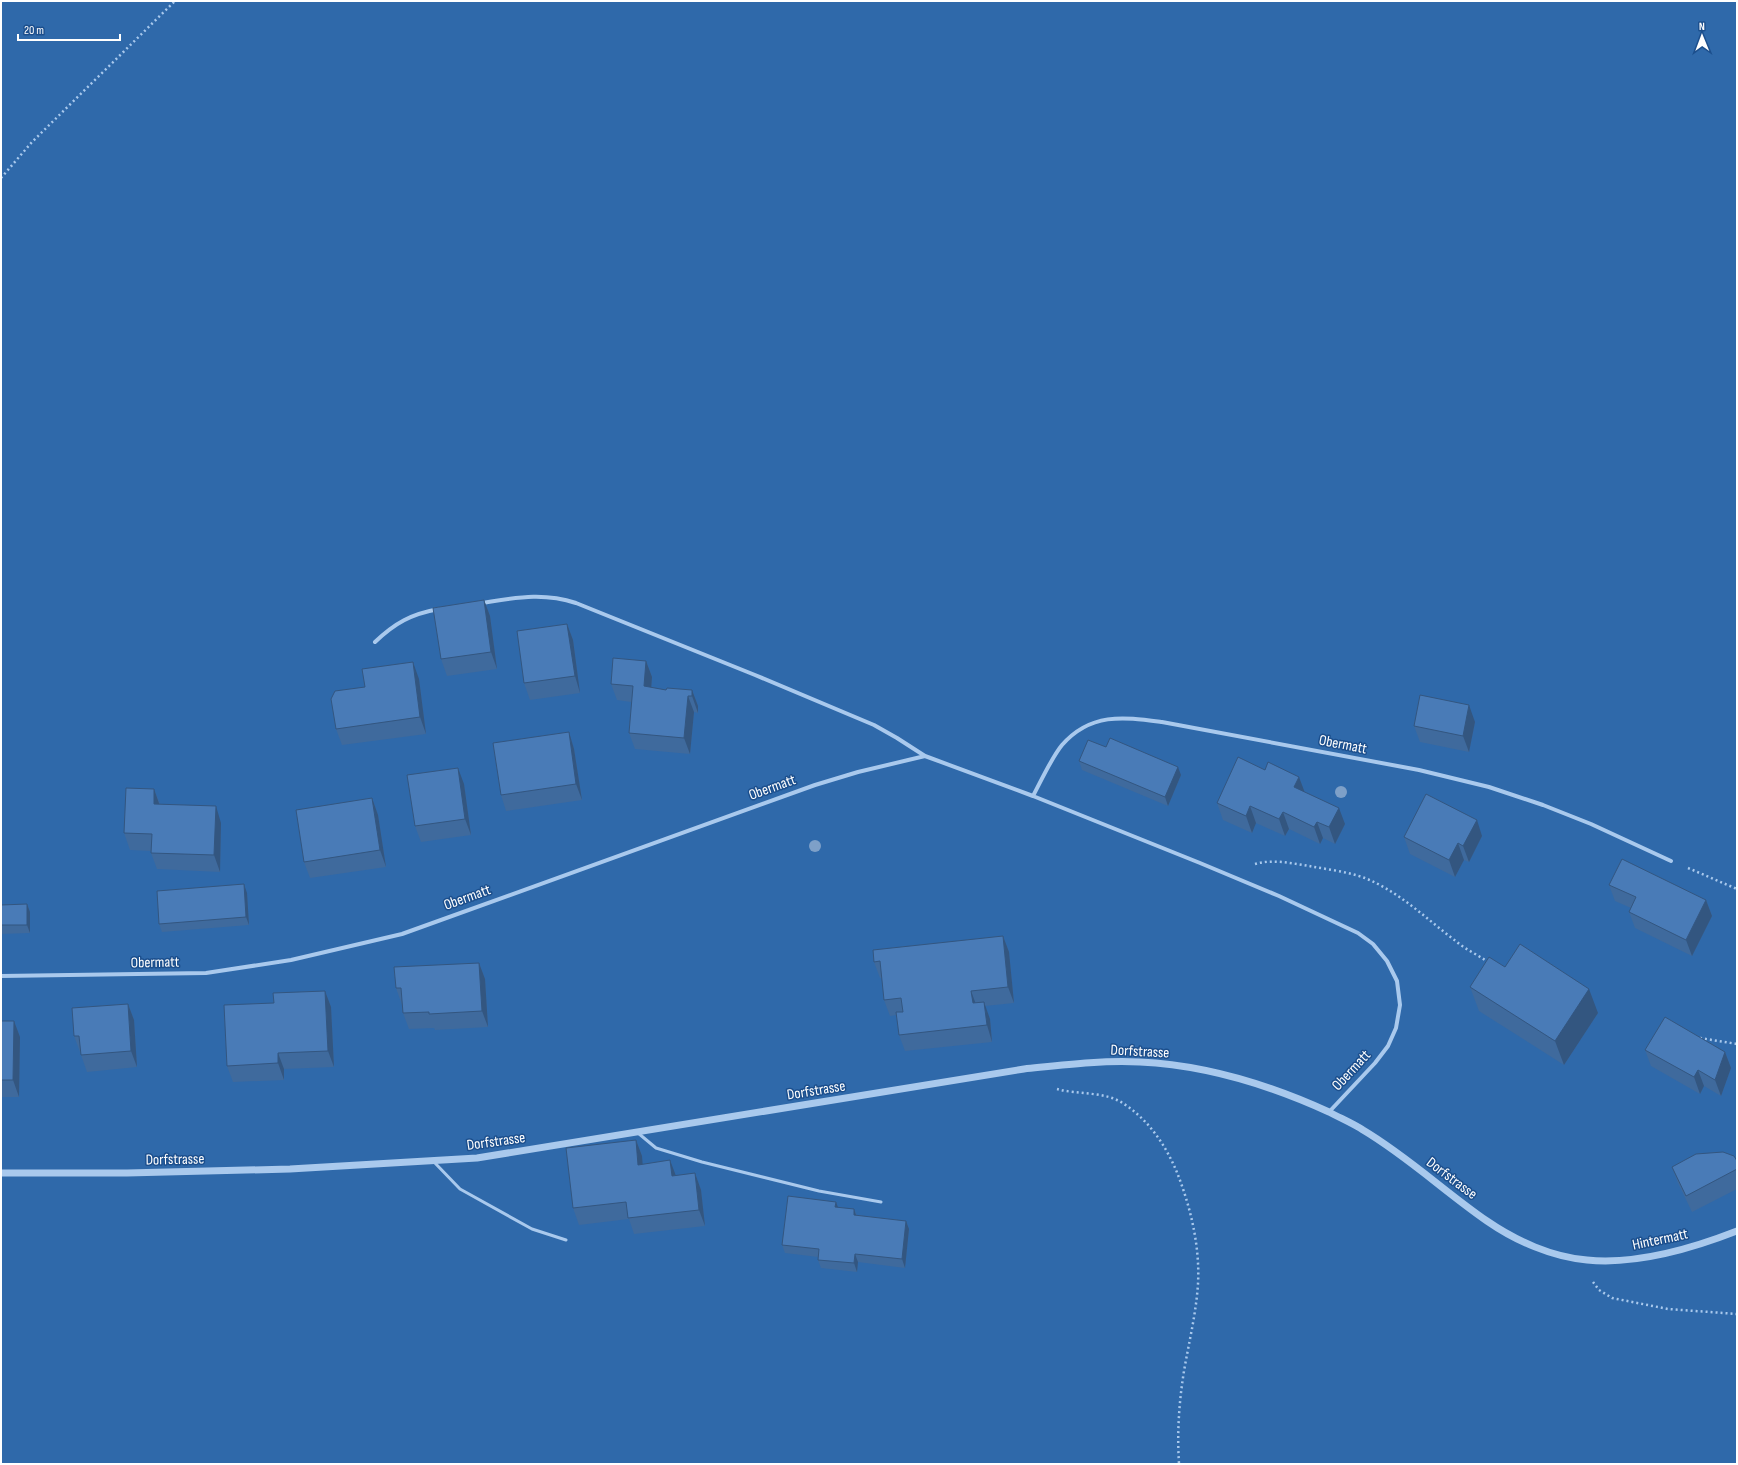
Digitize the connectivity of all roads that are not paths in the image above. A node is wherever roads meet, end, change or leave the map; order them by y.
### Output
1 (473, 604) edge
2 (443, 609) edge
3 (375, 642) dead end
4 (925, 756) junction
5 (1033, 796) junction
6 (1671, 861) road end
7 (1, 976) edge
8 (1328, 1112) junction
9 (636, 1132) junction
10 (434, 1162) junction
11 (1, 1173) edge
12 (881, 1202) dead end
13 (1737, 1231) edge
14 (566, 1240) dead end
15 (1586, 1260) joint

1 - 4 street, Obermatt
2 - 3 street
4 - 5 street, Obermatt
4 - 7 street, Obermatt
5 - 6 street, Obermatt
5 - 8 street, Obermatt
8 - 9 street, Dorfstrasse
8 - 15 street, Dorfstrasse
9 - 10 street, Dorfstrasse
9 - 12 lane
10 - 11 street, Dorfstrasse
10 - 14 lane
13 - 15 street, Hintermatt

